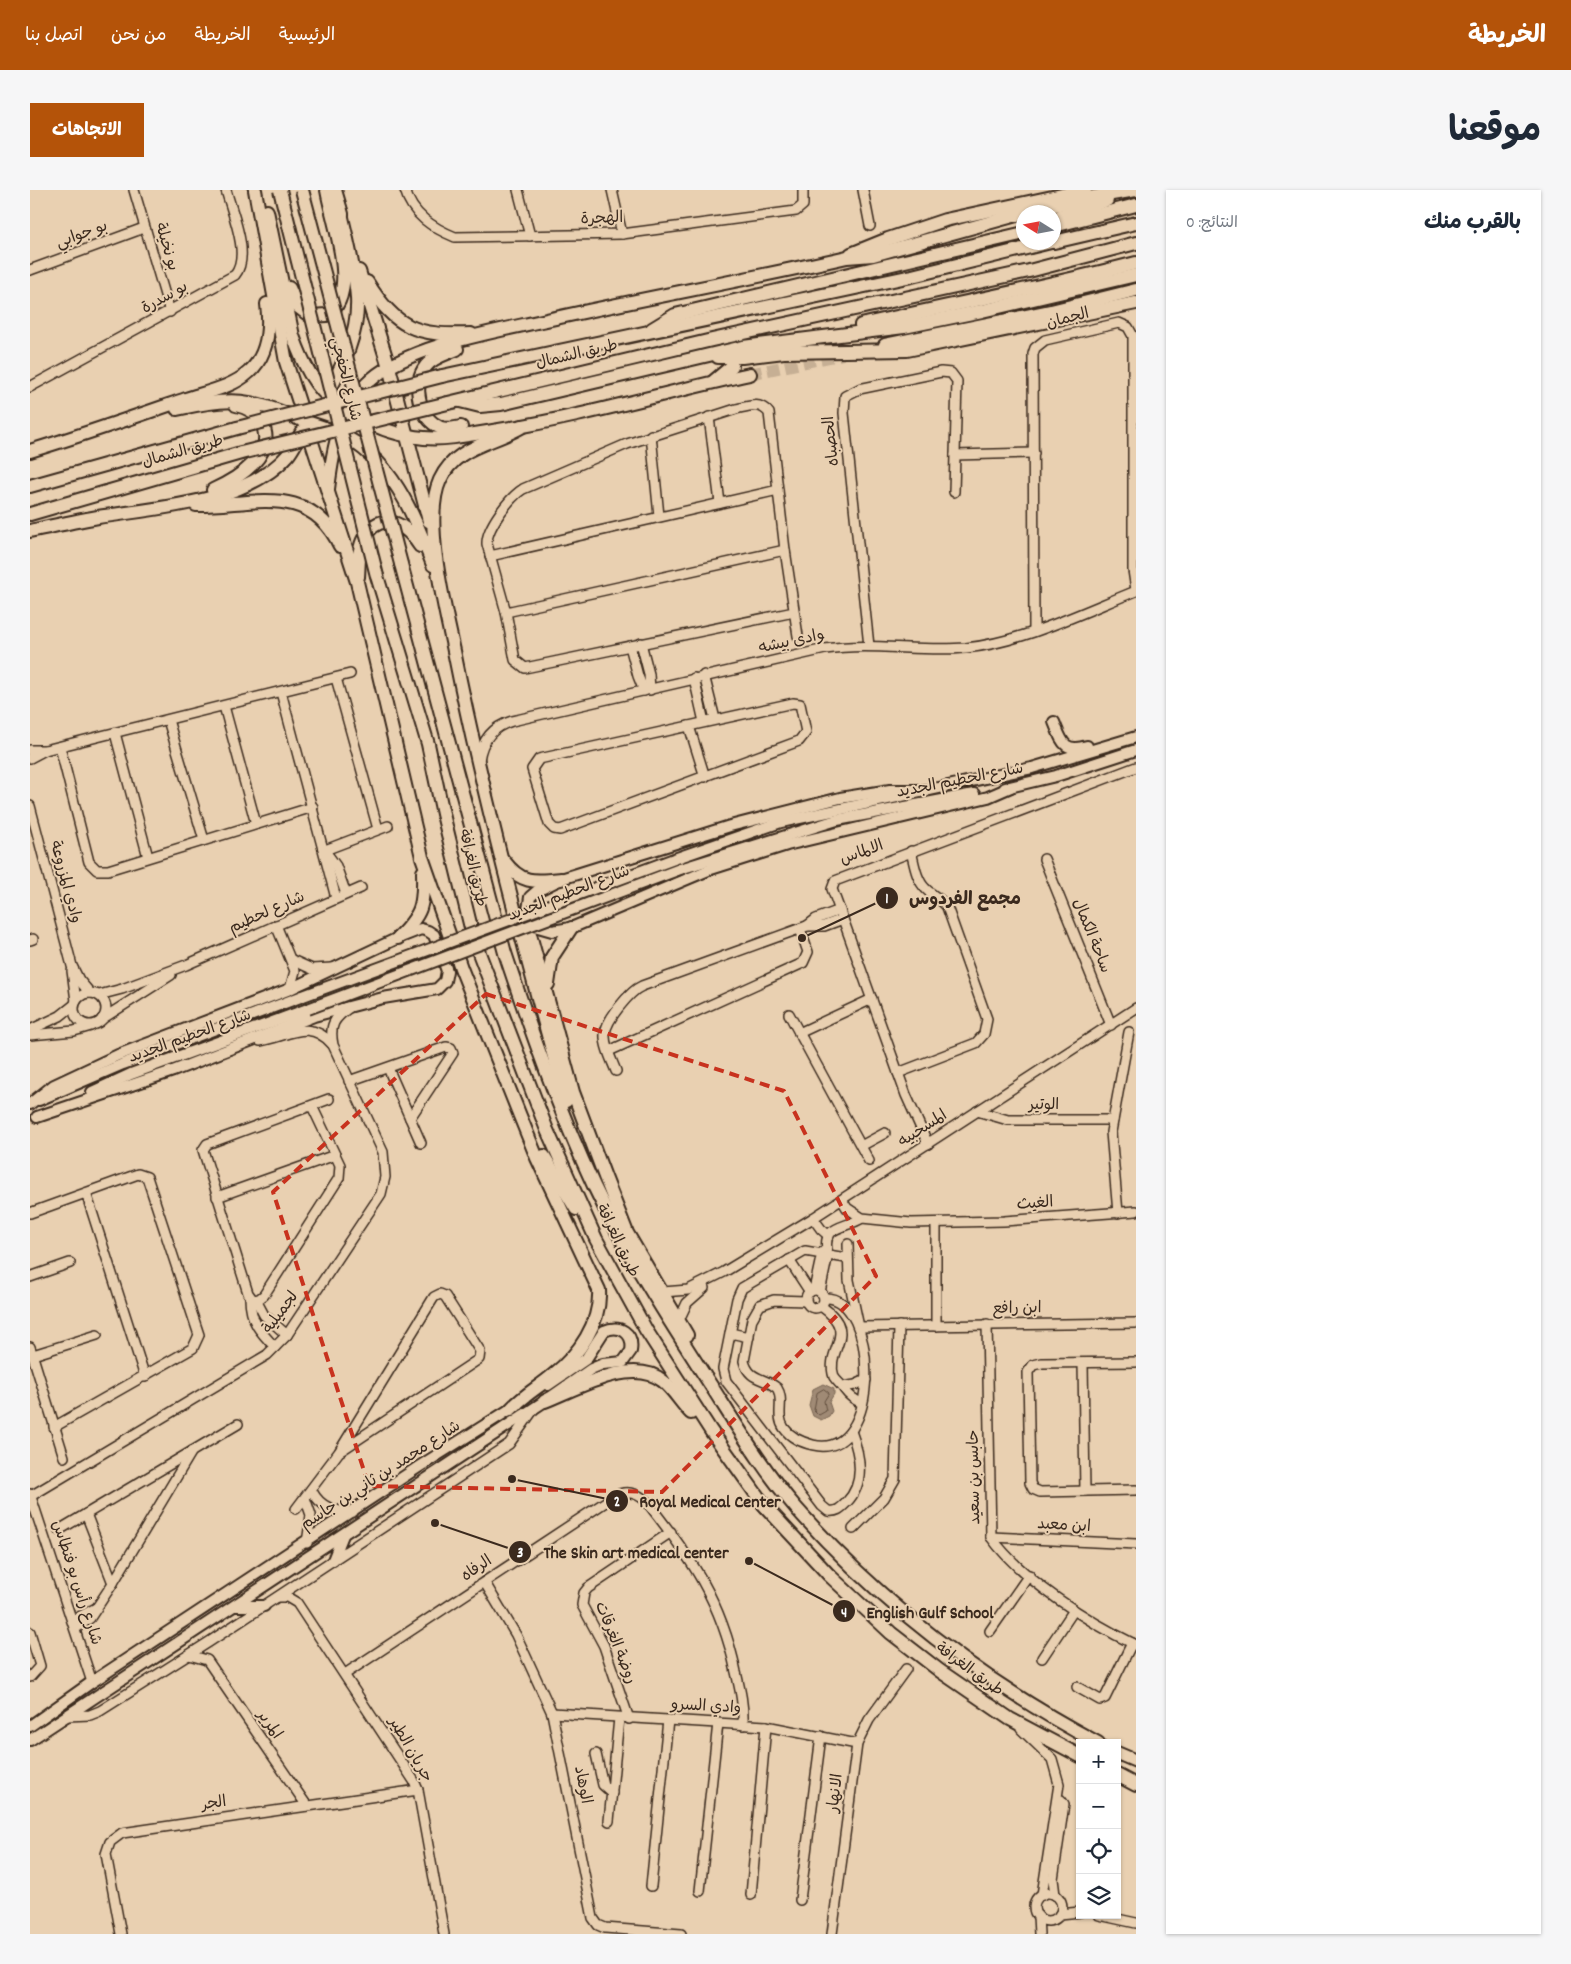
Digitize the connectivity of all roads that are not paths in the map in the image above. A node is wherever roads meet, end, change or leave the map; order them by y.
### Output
1 (134, 190) edge
2 (226, 190) edge
3 (254, 190) edge
4 (262, 190) edge
5 (280, 190) edge
6 (302, 190) edge
7 (326, 190) edge
8 (335, 190) edge
9 (407, 190) edge
10 (518, 190) edge
11 (612, 190) edge
12 (803, 190) edge
13 (863, 190) edge
14 (1085, 190) edge
15 (1136, 190) edge
16 (1116, 195) junction
17 (1057, 205) edge
18 (1136, 205) edge
19 (340, 208) junction
20 (1016, 215) edge
21 (1061, 216) edge
22 (1136, 223) edge
23 (1061, 224) edge
24 (870, 226) dead end
25 (144, 228) junction
26 (1016, 228) edge
27 (622, 234) junction
28 (1016, 235) edge
29 (530, 236) junction
30 (1061, 240) edge
31 (1136, 243) edge
32 (979, 244) junction
33 (1019, 250) edge
34 (1136, 256) edge
35 (846, 257) junction
36 (279, 262) junction
37 (1136, 263) edge
38 (358, 268) junction
39 (30, 270) edge
40 (1136, 275) edge
41 (1045, 284) junction
42 (1136, 290) edge
43 (1136, 303) edge
44 (170, 312) junction
45 (861, 325) dead end
46 (503, 330) junction
47 (646, 332) junction
48 (885, 345) dead end
49 (711, 356) junction
50 (732, 366) dead end
51 (389, 367) junction
52 (750, 374) tunnel mouth
53 (712, 382) junction
54 (30, 387) edge
55 (326, 396) junction
56 (216, 402) junction
57 (453, 402) junction
58 (347, 411) junction
59 (709, 417) junction
60 (124, 422) junction
61 (307, 422) junction
62 (523, 426) junction
63 (338, 433) junction
64 (651, 435) junction
65 (406, 436) junction
66 (30, 451) edge
67 (1034, 452) junction
68 (955, 455) junction
69 (30, 486) edge
70 (778, 490) junction
71 (954, 492) dead end
72 (328, 494) junction
73 (720, 503) junction
74 (182, 505) junction
75 (30, 514) edge
76 (659, 516) junction
77 (30, 531) edge
78 (436, 546) junction
79 (784, 550) junction
80 (490, 556) junction
81 (401, 564) joint
82 (377, 576) joint
83 (357, 582) junction
84 (440, 584) junction
85 (1136, 591) edge
86 (506, 612) junction
87 (794, 612) junction
88 (1034, 630) junction
89 (798, 636) dead end
90 (642, 642) junction
91 (630, 646) junction
92 (869, 646) junction
93 (350, 674) dead end
94 (704, 675) junction
95 (336, 678) junction
96 (694, 678) junction
97 (647, 691) junction
98 (281, 692) junction
99 (224, 706) junction
100 (715, 719) junction
101 (168, 720) junction
102 (704, 722) junction
103 (1054, 722) dead end
104 (690, 726) junction
105 (1136, 732) edge
106 (115, 733) junction
107 (1136, 737) edge
108 (60, 747) junction
109 (30, 750) edge
110 (45, 750) junction
111 (1136, 750) edge
112 (30, 758) edge
113 (478, 765) junction
114 (1136, 767) edge
115 (704, 777) junction
116 (1011, 787) junction
117 (925, 790) junction
118 (30, 806) edge
119 (313, 807) junction
120 (256, 824) junction
121 (388, 826) dead end
122 (378, 829) junction
123 (34, 837) edge
124 (204, 840) junction
125 (325, 850) junction
126 (911, 851) junction
127 (501, 856) junction
128 (148, 857) junction
129 (422, 857) junction
130 (1044, 859) dead end
131 (561, 879) junction
132 (507, 880) junction
133 (362, 888) dead end
134 (346, 894) junction
135 (336, 898) junction
136 (840, 910) junction
137 (843, 919) junction
138 (276, 925) junction
139 (571, 928) junction
140 (804, 928) junction
141 (398, 938) junction
142 (292, 960) junction
143 (186, 965) junction
144 (72, 966) junction
145 (336, 968) junction
146 (290, 989) junction
147 (90, 993) junction
148 (99, 995) junction
149 (549, 996) junction
150 (873, 1001) junction
151 (75, 1003) junction
152 (353, 1005) junction
153 (1136, 1008) edge
154 (789, 1014) dead end
155 (102, 1019) junction
156 (94, 1024) junction
157 (1111, 1025) junction
158 (30, 1030) edge
159 (1129, 1032) dead end
160 (799, 1034) junction
161 (30, 1036) edge
162 (246, 1041) junction
163 (332, 1044) junction
164 (609, 1051) junction
165 (385, 1069) junction
166 (616, 1071) dead end
167 (898, 1073) junction
168 (350, 1084) junction
169 (329, 1099) dead end
170 (30, 1104) edge
171 (312, 1106) junction
172 (977, 1112) junction
173 (520, 1116) junction
174 (410, 1118) junction
175 (33, 1119) edge
176 (1113, 1120) junction
177 (885, 1134) dead end
178 (421, 1143) dead end
179 (928, 1144) junction
180 (861, 1146) junction
181 (335, 1155) junction
182 (869, 1161) dead end
183 (584, 1163) junction
184 (86, 1193) junction
185 (217, 1197) junction
186 (842, 1200) junction
187 (1136, 1211) edge
188 (30, 1213) edge
189 (1118, 1213) junction
190 (813, 1218) junction
191 (862, 1218) junction
192 (936, 1223) junction
193 (829, 1236) junction
194 (596, 1239) junction
195 (848, 1244) dead end
196 (825, 1252) junction
197 (846, 1258) junction
198 (789, 1260) junction
199 (70, 1263) dead end
200 (724, 1272) junction
201 (30, 1277) edge
202 (664, 1292) junction
203 (818, 1295) junction
204 (253, 1299) junction
205 (806, 1302) junction
206 (679, 1320) junction
207 (1136, 1323) edge
208 (988, 1324) junction
209 (899, 1326) junction
210 (936, 1326) junction
211 (859, 1327) junction
212 (730, 1333) junction
213 (96, 1335) dead end
214 (287, 1335) junction
215 (748, 1337) junction
216 (275, 1347) junction
217 (31, 1351) edge
218 (1136, 1362) edge
219 (1083, 1363) junction
220 (145, 1377) junction
221 (866, 1380) junction
222 (843, 1387) junction
223 (718, 1396) junction
224 (546, 1401) junction
225 (862, 1403) junction
226 (511, 1409) junction
227 (534, 1409) junction
228 (238, 1424) dead end
229 (783, 1427) junction
230 (54, 1428) junction
231 (712, 1431) junction
232 (851, 1431) junction
233 (768, 1436) junction
234 (192, 1451) junction
235 (339, 1452) junction
236 (64, 1457) dead end
237 (1136, 1490) edge
238 (312, 1491) junction
239 (1085, 1491) junction
240 (30, 1495) edge
241 (305, 1498) junction
242 (296, 1509) dead end
243 (353, 1512) junction
244 (86, 1514) junction
245 (853, 1529) dead end
246 (59, 1530) dead end
247 (671, 1532) junction
248 (343, 1535) junction
249 (991, 1537) junction
250 (307, 1543) junction
251 (1136, 1544) edge
252 (333, 1560) junction
253 (1028, 1575) junction
254 (113, 1583) junction
255 (484, 1583) junction
256 (297, 1584) junction
257 (278, 1596) junction
258 (297, 1603) junction
259 (235, 1606) junction
260 (264, 1606) junction
261 (1074, 1610) junction
262 (74, 1624) junction
263 (990, 1631) dead end
264 (30, 1632) edge
265 (209, 1642) junction
266 (1134, 1644) edge
267 (190, 1655) junction
268 (1042, 1658) dead end
269 (207, 1660) junction
270 (906, 1668) dead end
271 (345, 1674) junction
272 (30, 1676) edge
273 (92, 1682) junction
274 (1076, 1687) dead end
275 (552, 1713) junction
276 (67, 1716) junction
277 (619, 1718) junction
278 (629, 1719) junction
279 (1010, 1719) junction
280 (668, 1720) junction
281 (718, 1723) junction
282 (743, 1724) junction
283 (30, 1726) edge
284 (766, 1726) junction
285 (821, 1736) junction
286 (1091, 1739) edge
287 (30, 1740) edge
288 (857, 1744) junction
289 (596, 1754) dead end
290 (1076, 1754) edge
291 (1121, 1755) edge
292 (1136, 1761) edge
293 (1121, 1778) edge
294 (1136, 1785) edge
295 (418, 1790) junction
296 (612, 1793) junction
297 (1057, 1803) junction
298 (307, 1806) junction
299 (609, 1821) dead end
300 (652, 1886) dead end
301 (700, 1891) dead end
302 (1042, 1895) junction
303 (1055, 1895) junction
304 (751, 1896) dead end
305 (800, 1900) dead end
306 (1061, 1910) junction
307 (1076, 1912) edge
308 (1038, 1916) junction
309 (1118, 1919) edge
310 (1050, 1921) junction
311 (1136, 1923) edge
312 (121, 1934) edge
313 (444, 1934) edge
314 (680, 1934) edge
315 (832, 1934) edge
316 (1041, 1934) edge

1 - 25 street, بو نخيلة
2 - 44 street, بو سدرة
3 - 60 highway
3 - 61 highway
4 - 36 highway
5 - 82 highway, شارع الخفجي, bridge
6 - 81 highway, شارع الخفجي, bridge
7 - 36 highway
8 - 19 highway
9 - 29 street, الهجرة
10 - 29 street
11 - 27 street
12 - 27 street, الهجرة
13 - 24 street
14 - 35 highway
15 - 16 highway
16 - 17 highway
16 - 21 highway
18 - 23 highway
19 - 38 highway
19 - 55 highway
20 - 35 highway
22 - 30 highway, طريق الشمال
25 - 39 street, بو جوابي
25 - 44 street, بو نخيلة
26 - 32 highway
27 - 29 street, الهجرة
28 - 32 highway
31 - 57 highway, طريق الشمال
32 - 47 highway
33 - 47 highway, طريق الشمال
34 - 41 highway
35 - 46 highway
36 - 55 highway
37 - 41 highway
38 - 46 highway
38 - 51 highway
40 - 49 highway
41 - 45 highway
42 - 48 highway
43 - 49 highway
44 - 54 street, بو سدرة
46 - 51 highway
46 - 62 highway
47 - 69 highway, طريق الشمال, bridge
49 - 57 highway
50 - 53 highway
51 - 58 highway
51 - 65 highway
52 - 53 highway
53 - 62 highway
55 - 58 highway
55 - 61 highway
56 - 60 highway
56 - 61 highway
56 - 74 highway
57 - 75 highway, طريق الشمال, bridge
58 - 63 highway
58 - 65 highway
59 - 64 street
59 - 70 street
59 - 73 street
60 - 66 highway
61 - 63 highway
61 - 72 highway
61 - 74 highway
62 - 65 highway
62 - 78 highway
63 - 72 highway
63 - 84 highway
64 - 76 street
64 - 80 street
65 - 78 highway
67 - 68 street
67 - 85 street, الجمان
67 - 88 street, الجمان
68 - 71 street, الحصباه
68 - 92 street, الحصباه
70 - 73 street
70 - 79 street
72 - 83 highway
73 - 76 street
74 - 77 highway
74 - 83 highway
76 - 80 street
78 - 84 highway
79 - 86 street
79 - 87 street
80 - 86 street
81 - 183 highway, طريق الغرافة
82 - 194 highway, طريق الغرافة
83 - 84 highway
83 - 129 highway
84 - 113 highway
85 - 88 street, وادى بيشه
86 - 91 street
87 - 89 street
87 - 90 street
88 - 92 street, وادى بيشه
90 - 91 street
90 - 97 street
91 - 97 street
92 - 94 street, وادى بيشه
93 - 95 street
94 - 96 street, وادى بيشه
94 - 100 street
95 - 98 street
95 - 122 street
96 - 97 street, وادى بيشه
96 - 102 street
97 - 113 street, وادى بيشه
98 - 99 street
98 - 119 street
99 - 101 street
99 - 120 street
100 - 102 street
100 - 115 street
101 - 106 street
101 - 124 street
102 - 104 street
103 - 105 main road
104 - 115 street
104 - 115 street
106 - 108 street
106 - 128 street
107 - 117 main road, شارع الحطيم الجديد
108 - 110 street
108 - 128 street
109 - 110 street
110 - 112 street
111 - 116 main road, شارع الحطيم الجديد
113 - 127 highway
114 - 126 street, الالماس
116 - 139 main road
116 - 175 main road, شارع الحطيم الجديد, bridge
117 - 131 main road
117 - 170 main road, شارع الحطيم الجديد, bridge
118 - 123 street, وادي المزروعة
119 - 120 street
119 - 125 street
120 - 124 street
121 - 122 street
122 - 125 street
123 - 144 street, وادي المزروعة
124 - 128 street
125 - 134 street
125 - 135 street
126 - 136 street, الالماس
126 - 167 street
127 - 131 highway
127 - 132 highway
129 - 141 highway
129 - 173 highway
130 - 157 street, ساحة الكمال
131 - 139 main road
132 - 149 highway
132 - 183 highway
133 - 134 street, شارع لحطيم
134 - 135 street, شارع لحطيم
135 - 138 street, شارع لحطيم
136 - 137 street, الالماس
136 - 140 street
137 - 140 street
137 - 150 street, الالماس
138 - 142 street
138 - 143 street, شارع لحطيم
139 - 149 highway
140 - 164 street
140 - 164 street
141 - 145 main road
141 - 152 main road
142 - 145 street
142 - 146 street
143 - 148 street, شارع لحطيم
143 - 155 street, شارع لحطيم
144 - 147 street, وادي المزروعة
144 - 151 street, وادي المزروعة
145 - 146 main road
146 - 170 main road
147 - 148 street
147 - 151 street
148 - 155 street
149 - 202 highway
150 - 160 street
150 - 167 street, الالماس
151 - 156 street
151 - 158 street
152 - 162 main road
152 - 163 street
153 - 157 street, المسحبيه
154 - 160 street
155 - 156 street
156 - 161 street
157 - 172 street, المسحبيه
159 - 176 street
160 - 180 street
162 - 163 street
162 - 175 main road
163 - 168 street, لجميلية
164 - 166 street
165 - 168 street
165 - 174 street
165 - 174 street
167 - 179 street, الالماس
168 - 214 street, لجميلية
169 - 171 street
171 - 181 street
171 - 185 street
172 - 176 street, الوتير
172 - 179 street, المسحبيه
173 - 194 highway
173 - 226 highway
174 - 178 street
176 - 189 street
177 - 180 street
179 - 186 street, المسحبيه
180 - 182 street
181 - 185 street
181 - 204 street
183 - 223 highway, طريق الغرافة
184 - 188 street
184 - 220 street
184 - 220 street
185 - 204 street
186 - 190 street, المسحبيه
186 - 191 street
187 - 189 street, الغيث
189 - 192 street, الغيث
190 - 193 street
190 - 200 street, المسحبيه
191 - 192 street, الغيث
191 - 193 street
192 - 210 street
193 - 196 street
194 - 231 highway, طريق الغرافة
195 - 197 street
196 - 197 street
196 - 198 street
196 - 203 street
197 - 211 street
198 - 203 street
198 - 212 street
199 - 201 street
200 - 202 street, المسحبيه
200 - 206 street, المسحبيه
202 - 206 highway
203 - 205 street
203 - 205 street
203 - 211 street
203 - 222 street
204 - 214 street
204 - 216 street
205 - 215 street
206 - 223 highway
207 - 208 street, ابن رافع
208 - 210 street, ابن رافع
208 - 249 street, حابس بن سعيد
209 - 210 street, ابن رافع
209 - 211 street, ابن رافع
209 - 245 street
211 - 221 street
212 - 215 street
212 - 233 street
213 - 217 street
214 - 216 street, لجميلية
215 - 229 street
216 - 240 street, لجميلية
217 - 230 street
218 - 219 street
219 - 239 street
219 - 239 street
220 - 230 street
221 - 222 street
221 - 225 street
222 - 225 street
223 - 286 highway, طريق الغرافة
224 - 226 main road, شارع محمد بن ثاني بن جاسم
224 - 227 main road, شارع محمد بن ثاني بن جاسم
224 - 231 highway
225 - 232 street
226 - 243 main road, شارع محمد بن ثاني بن جاسم
227 - 248 main road, شارع محمد بن ثاني بن جاسم
227 - 252 street, شارع محمد بن ثاني بن جاسم
228 - 234 street
229 - 232 street
229 - 233 street
230 - 236 street
231 - 279 highway, طريق الغرافة
232 - 233 street
234 - 244 street
234 - 254 street
235 - 235 street
235 - 238 street
237 - 239 street
238 - 241 street
238 - 243 street
240 - 262 street, شارع رأس بو فنطاس
241 - 242 street
241 - 250 street
243 - 250 main road, شارع محمد بن ثاني بن جاسم
244 - 246 street
244 - 254 street
247 - 255 street, الرفاه
247 - 278 street, روضة الغرقات
247 - 282 street, الرفاه
248 - 252 main road
248 - 259 main road, شارع محمد بن ثاني بن جاسم
249 - 251 street, ابن معبد
249 - 253 street, حابس بن سعيد
250 - 273 main road, شارع محمد بن ثاني بن جاسم
252 - 256 street, شارع محمد بن ثاني بن جاسم
253 - 261 street, حابس بن سعيد
253 - 263 street
254 - 262 street
255 - 271 street, الرفاه
255 - 275 street, الوهاد
256 - 257 street, شارع محمد بن ثاني بن جاسم
256 - 258 street
257 - 258 street
257 - 260 street, شارع محمد بن ثاني بن جاسم
258 - 271 street, جريان الطير
259 - 260 main road
259 - 276 main road, شارع محمد بن ثاني بن جاسم
260 - 265 street, شارع محمد بن ثاني بن جاسم
261 - 266 street, حابس بن سعيد
261 - 268 street
262 - 273 street, شارع رأس بو فنطاس
264 - 272 street
265 - 267 street, شارع محمد بن ثاني بن جاسم
265 - 269 street
266 - 274 street
267 - 269 street
267 - 276 street, شارع محمد بن ثاني بن جاسم
269 - 298 street, المرير
270 - 288 street, الانهار
271 - 295 street, جريان الطير
273 - 283 main road, شارع محمد بن ثاني بن جاسم
275 - 277 street, وادي السرو
275 - 314 street, الوهاد
276 - 287 main road, شارع محمد بن ثاني بن جاسم
277 - 278 street, وادي السرو
277 - 296 street
278 - 280 street, وادي السرو
279 - 290 highway, طريق الغرافة
279 - 297 street
280 - 281 street, وادي السرو
280 - 300 street
281 - 282 street, وادي السرو
281 - 301 street
282 - 284 street, وادي السرو
284 - 285 street, وادي السرو
284 - 304 street
285 - 288 street, وادي السرو
285 - 305 street
288 - 315 street, الانهار
289 - 296 street
291 - 292 highway
293 - 294 highway
295 - 298 street, الجر
295 - 313 street, جريان الطير
296 - 299 street
297 - 302 street
297 - 303 street
298 - 312 street, الجر
302 - 303 street
302 - 308 street
303 - 306 street
306 - 307 street
306 - 310 street
308 - 310 street
308 - 316 street
309 - 311 street
310 - 316 street

